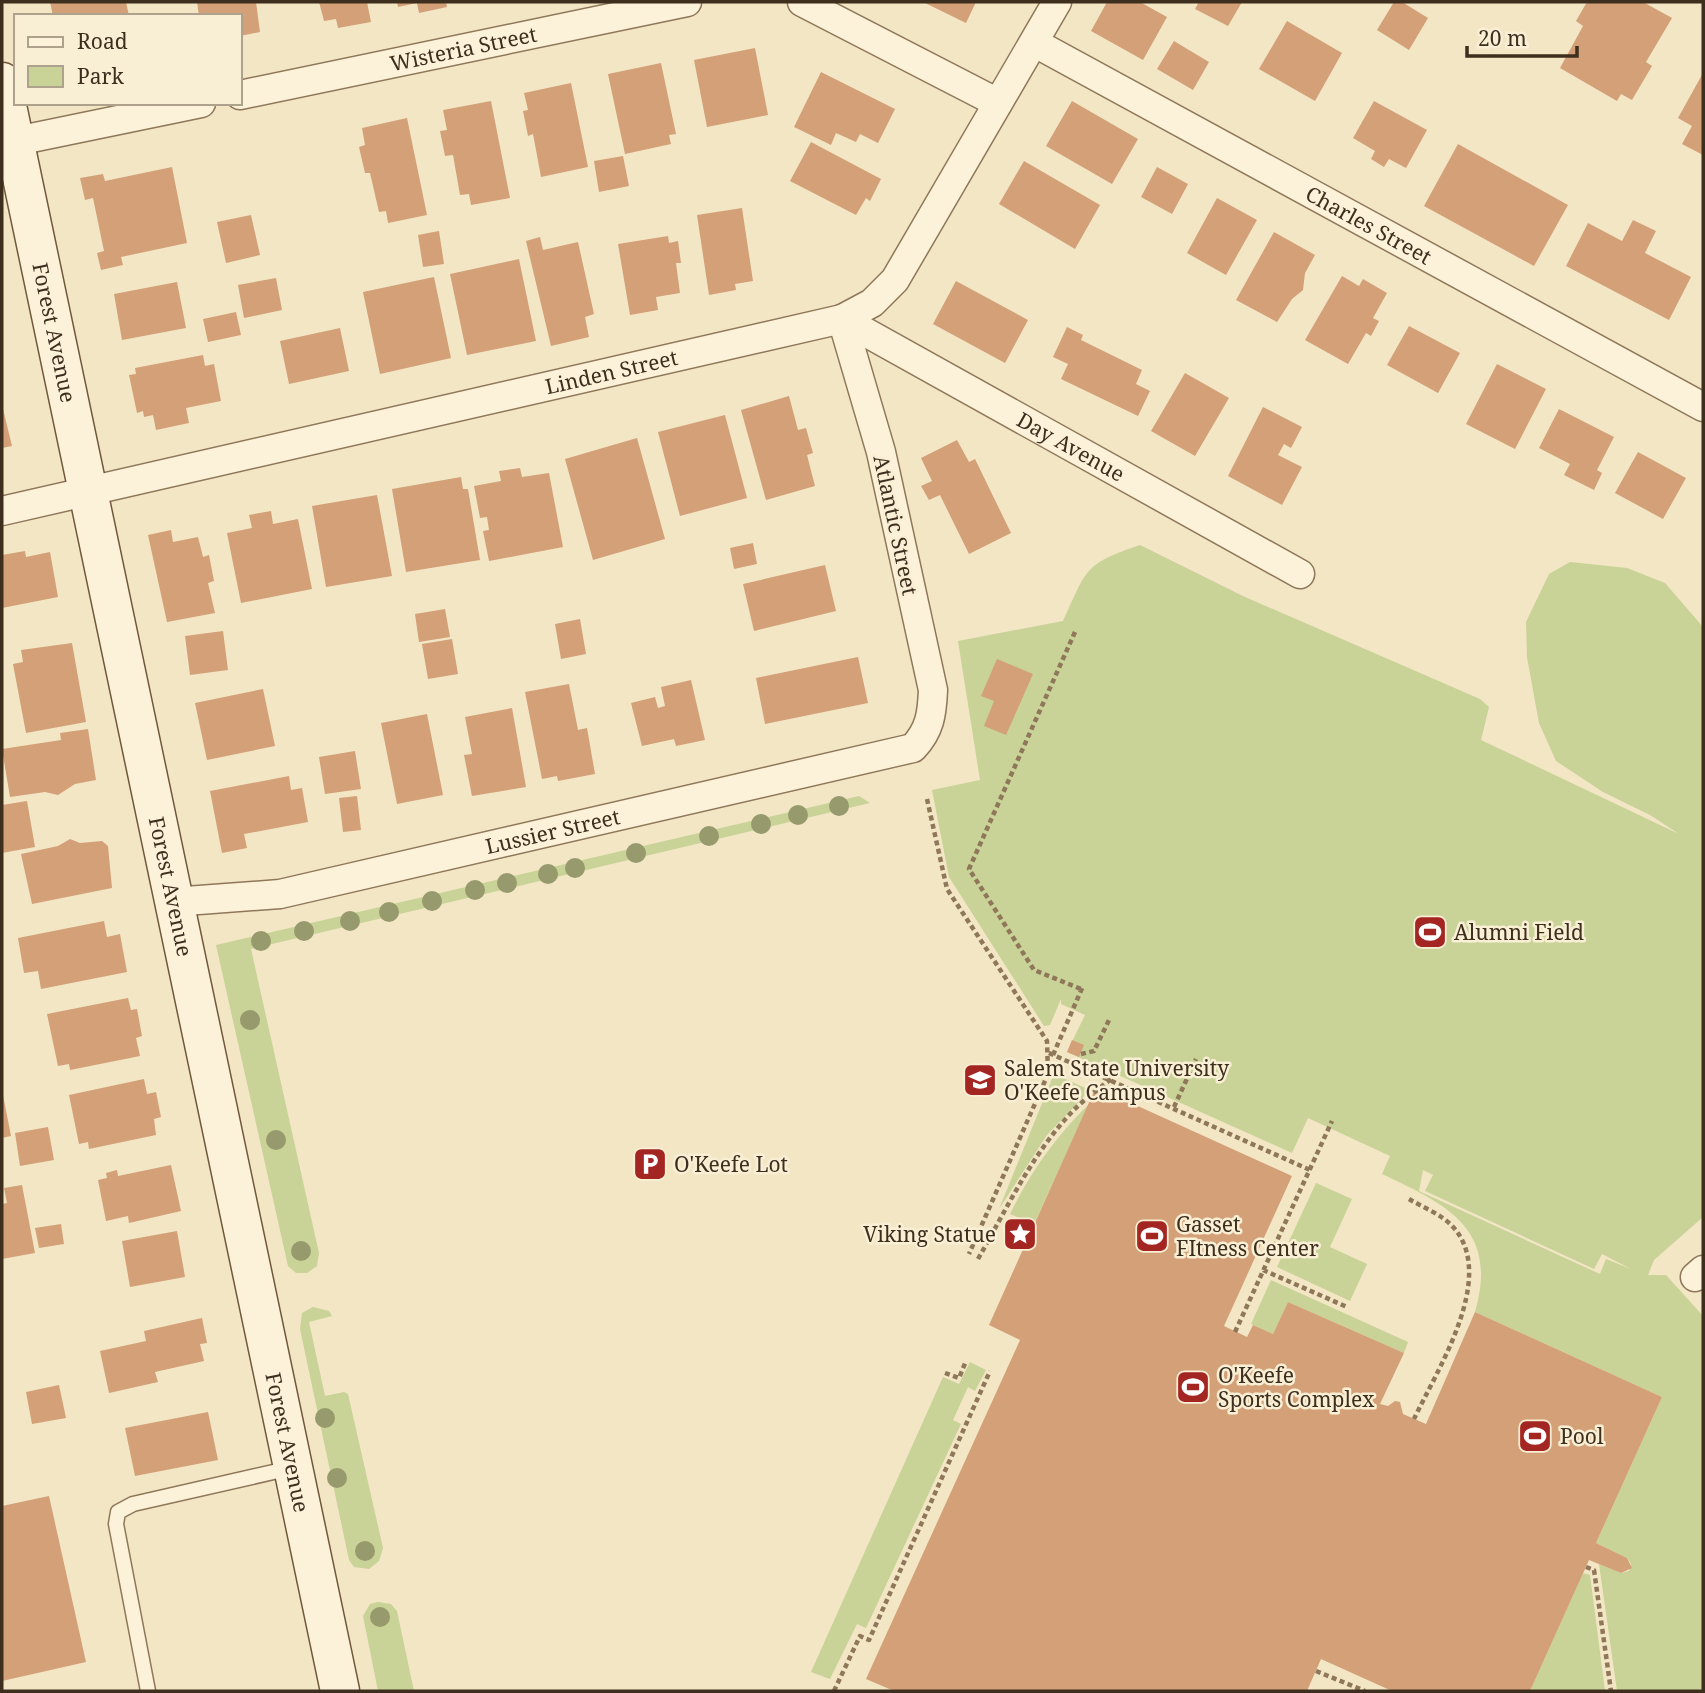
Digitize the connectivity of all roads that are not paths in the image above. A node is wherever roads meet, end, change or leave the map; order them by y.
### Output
1 (687, 2) edge
2 (803, 2) edge
3 (1057, 2) edge
4 (1035, 43) junction
5 (2, 82) edge
6 (242, 95) edge
7 (998, 103) junction
8 (191, 105) edge
9 (8, 143) edge
10 (842, 318) junction
11 (1703, 407) edge
12 (88, 492) junction
13 (2, 510) edge
14 (1300, 575) dead end
15 (926, 733) joint
16 (172, 902) junction
17 (293, 1467) junction
18 (148, 1691) edge
19 (340, 1691) edge

1 - 6 street, Wisteria Street
2 - 7 street
3 - 4 street, Linden Street
4 - 7 street, Linden Street
4 - 11 street, Charles Street
5 - 9 street, Forest Avenue
7 - 10 street, Linden Street
8 - 9 street
9 - 12 street, Forest Avenue
10 - 12 street, Linden Street
10 - 14 street, Day Avenue
10 - 15 street, Atlantic Street
12 - 13 street, Linden Street
12 - 16 street, Forest Avenue
15 - 16 street, Lussier Street
16 - 17 street, Forest Avenue
17 - 18 lane
17 - 19 street, Forest Avenue

